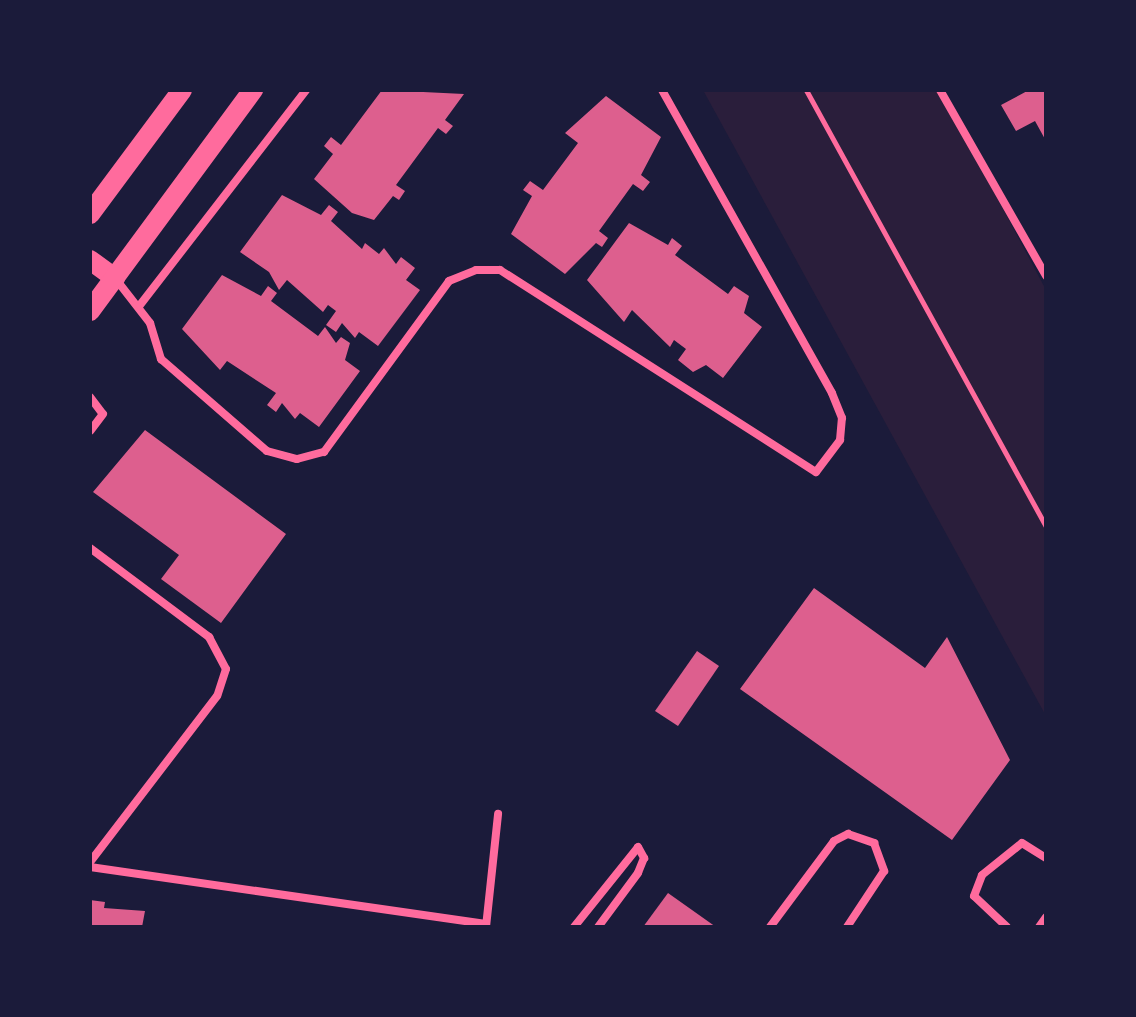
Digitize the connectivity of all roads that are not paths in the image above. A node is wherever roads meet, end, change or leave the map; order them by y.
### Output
1 (182, 90) edge
2 (252, 90) edge
3 (306, 90) edge
4 (662, 90) edge
5 (940, 90) edge
6 (90, 214) edge
7 (90, 260) edge
8 (1046, 276) edge
9 (115, 278) junction
10 (140, 306) junction
11 (90, 312) edge
12 (90, 397) edge
13 (90, 431) edge
14 (90, 548) edge
15 (498, 814) dead end
16 (1046, 858) edge
17 (90, 865) edge
18 (1046, 917) edge
19 (486, 925) edge
20 (574, 927) edge
21 (598, 927) edge
22 (770, 927) edge
23 (847, 927) edge
24 (1008, 927) edge
25 (1039, 927) edge

1 - 6 main road
2 - 9 main road
3 - 10 lane
4 - 10 lane
5 - 8 lane
7 - 9 main road
9 - 10 lane
9 - 11 main road
12 - 13 lane
14 - 17 lane
15 - 19 lane
16 - 24 lane
17 - 19 lane
18 - 25 lane
20 - 21 lane
22 - 23 lane

